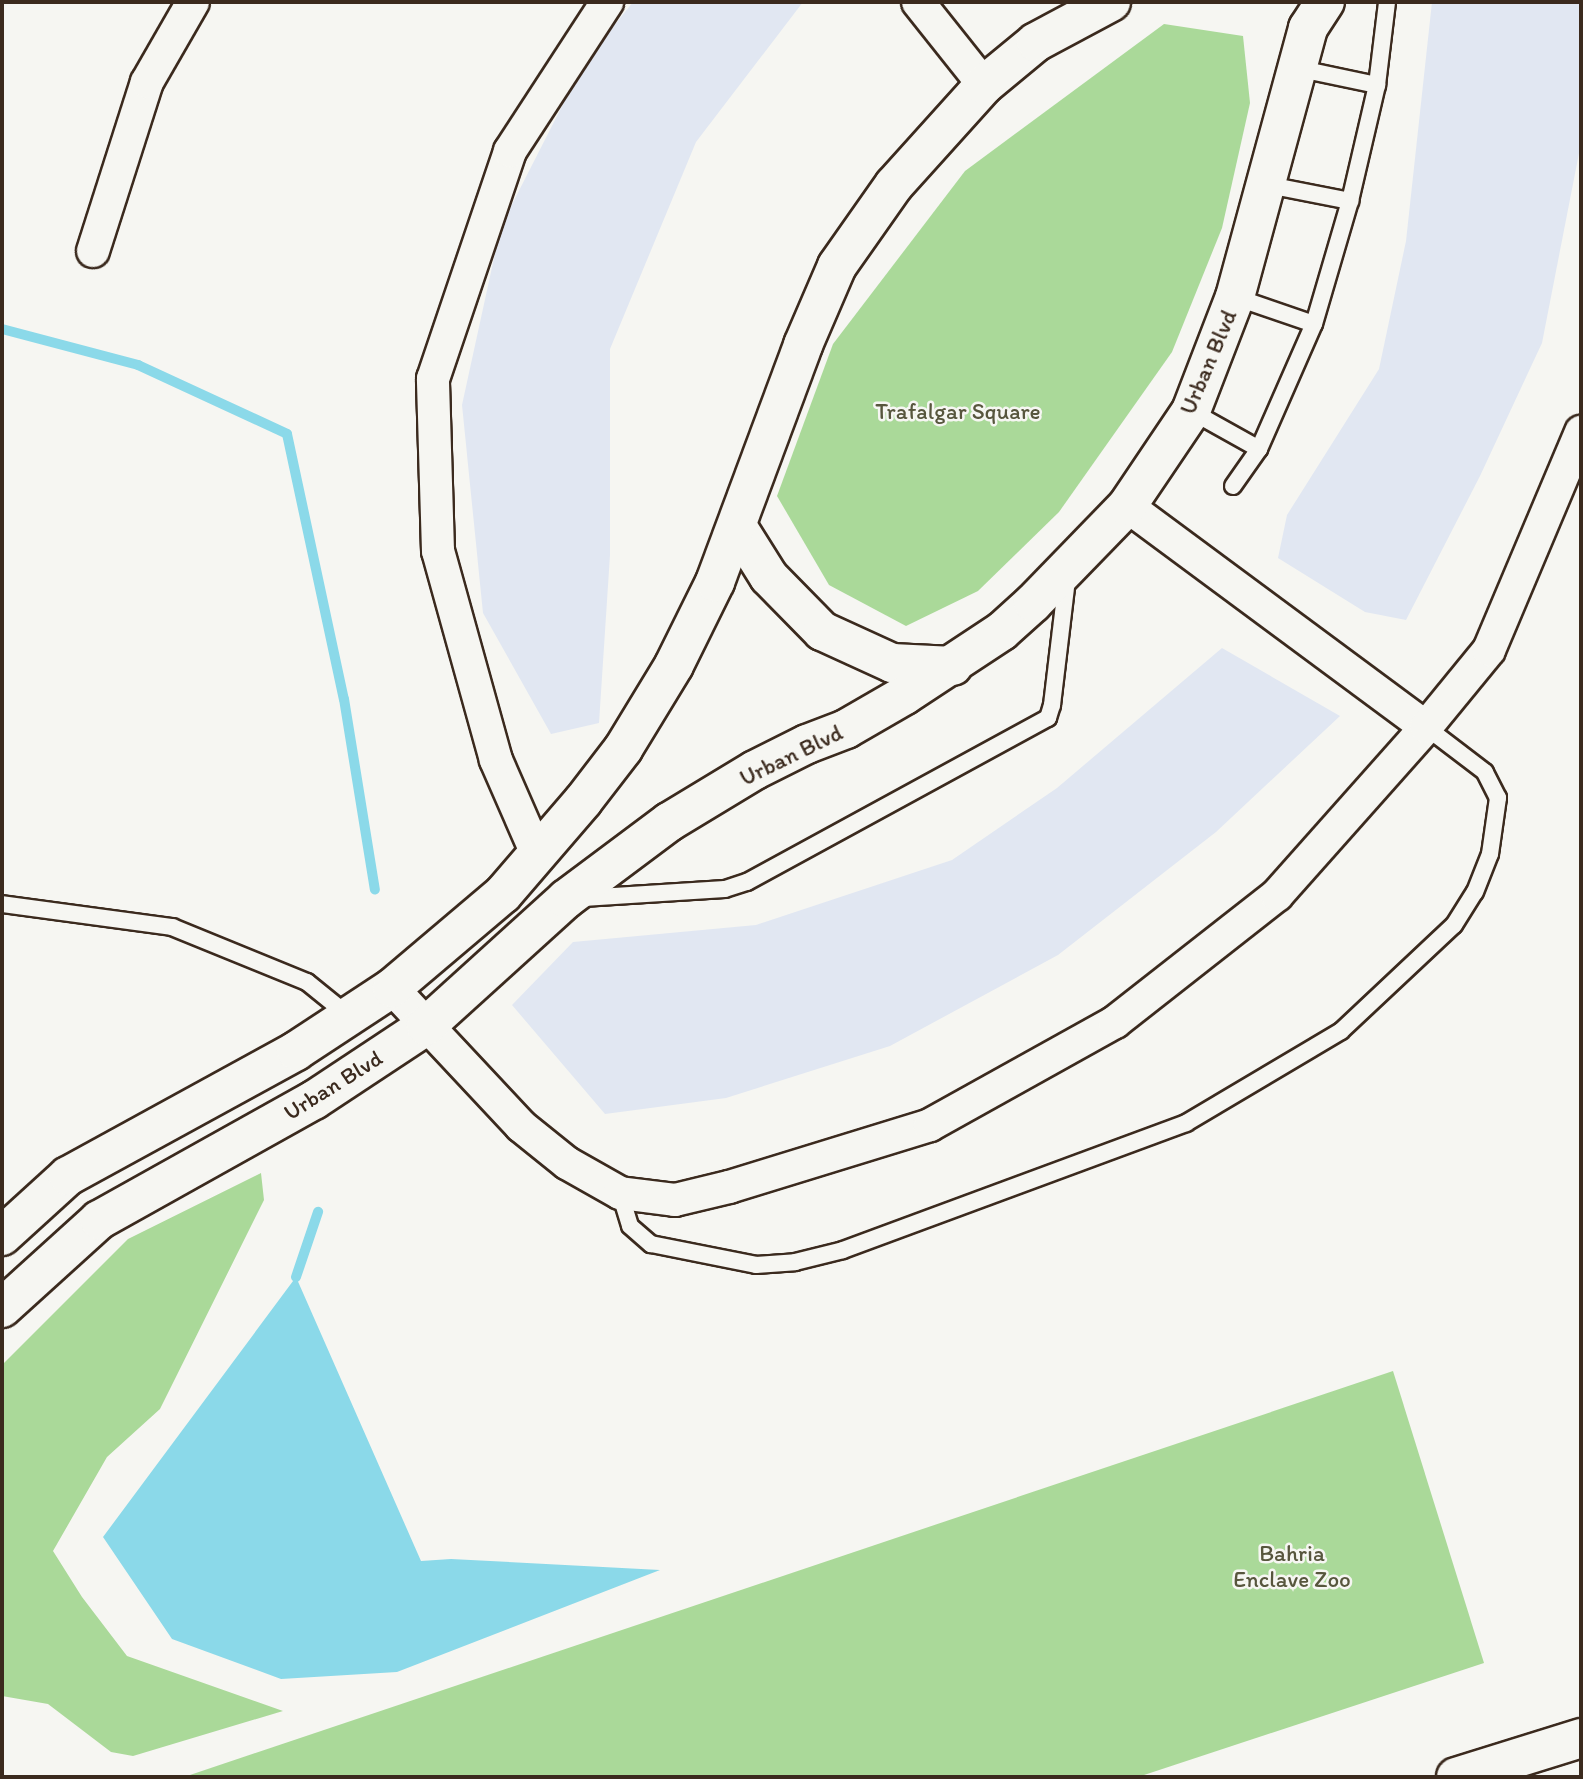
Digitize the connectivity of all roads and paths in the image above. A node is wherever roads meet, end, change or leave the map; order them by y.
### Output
1 (193, 2) edge
2 (607, 2) edge
3 (918, 2) edge
4 (1111, 2) edge
5 (1387, 2) edge
6 (1307, 10) edge
7 (1296, 68) junction
8 (984, 85) junction
9 (1377, 85) junction
10 (1268, 185) junction
11 (1349, 201) junction
12 (93, 251) dead end
13 (1235, 297) junction
14 (1314, 324) junction
15 (1191, 411) junction
16 (1581, 432) edge
17 (1259, 449) junction
18 (1233, 486) dead end
19 (1127, 506) junction
20 (737, 526) junction
21 (1068, 566) junction
22 (953, 666) junction
23 (1426, 727) junction
24 (537, 854) junction
25 (566, 899) junction
26 (2, 904) edge
27 (392, 988) junction
28 (349, 1016) junction
29 (426, 1026) junction
30 (620, 1193) junction
31 (2, 1237) edge
32 (2, 1308) edge
33 (1581, 1738) edge
34 (1456, 1777) edge

1 - 12 street
2 - 24 street
3 - 8 street
4 - 8 street
5 - 9 lane
6 - 7 street, Urban Blvd
7 - 9 lane
7 - 10 street, Urban Blvd
8 - 20 street
9 - 11 lane
10 - 11 lane
10 - 13 street, Urban Blvd
11 - 14 lane
13 - 14 lane
13 - 15 street, Urban Blvd
14 - 17 lane
15 - 17 lane
15 - 19 street, Urban Blvd
16 - 23 street
17 - 18 lane
19 - 21 street, Urban Blvd
19 - 23 street
20 - 22 street
20 - 24 street
21 - 22 street, Urban Blvd
21 - 25 lane
22 - 25 street, Urban Blvd
23 - 30 street
23 - 30 lane
24 - 27 street
25 - 29 street, Urban Blvd
26 - 28 lane
27 - 28 street
27 - 29 street
28 - 31 street
29 - 30 street
29 - 32 street, Urban Blvd
33 - 34 street

